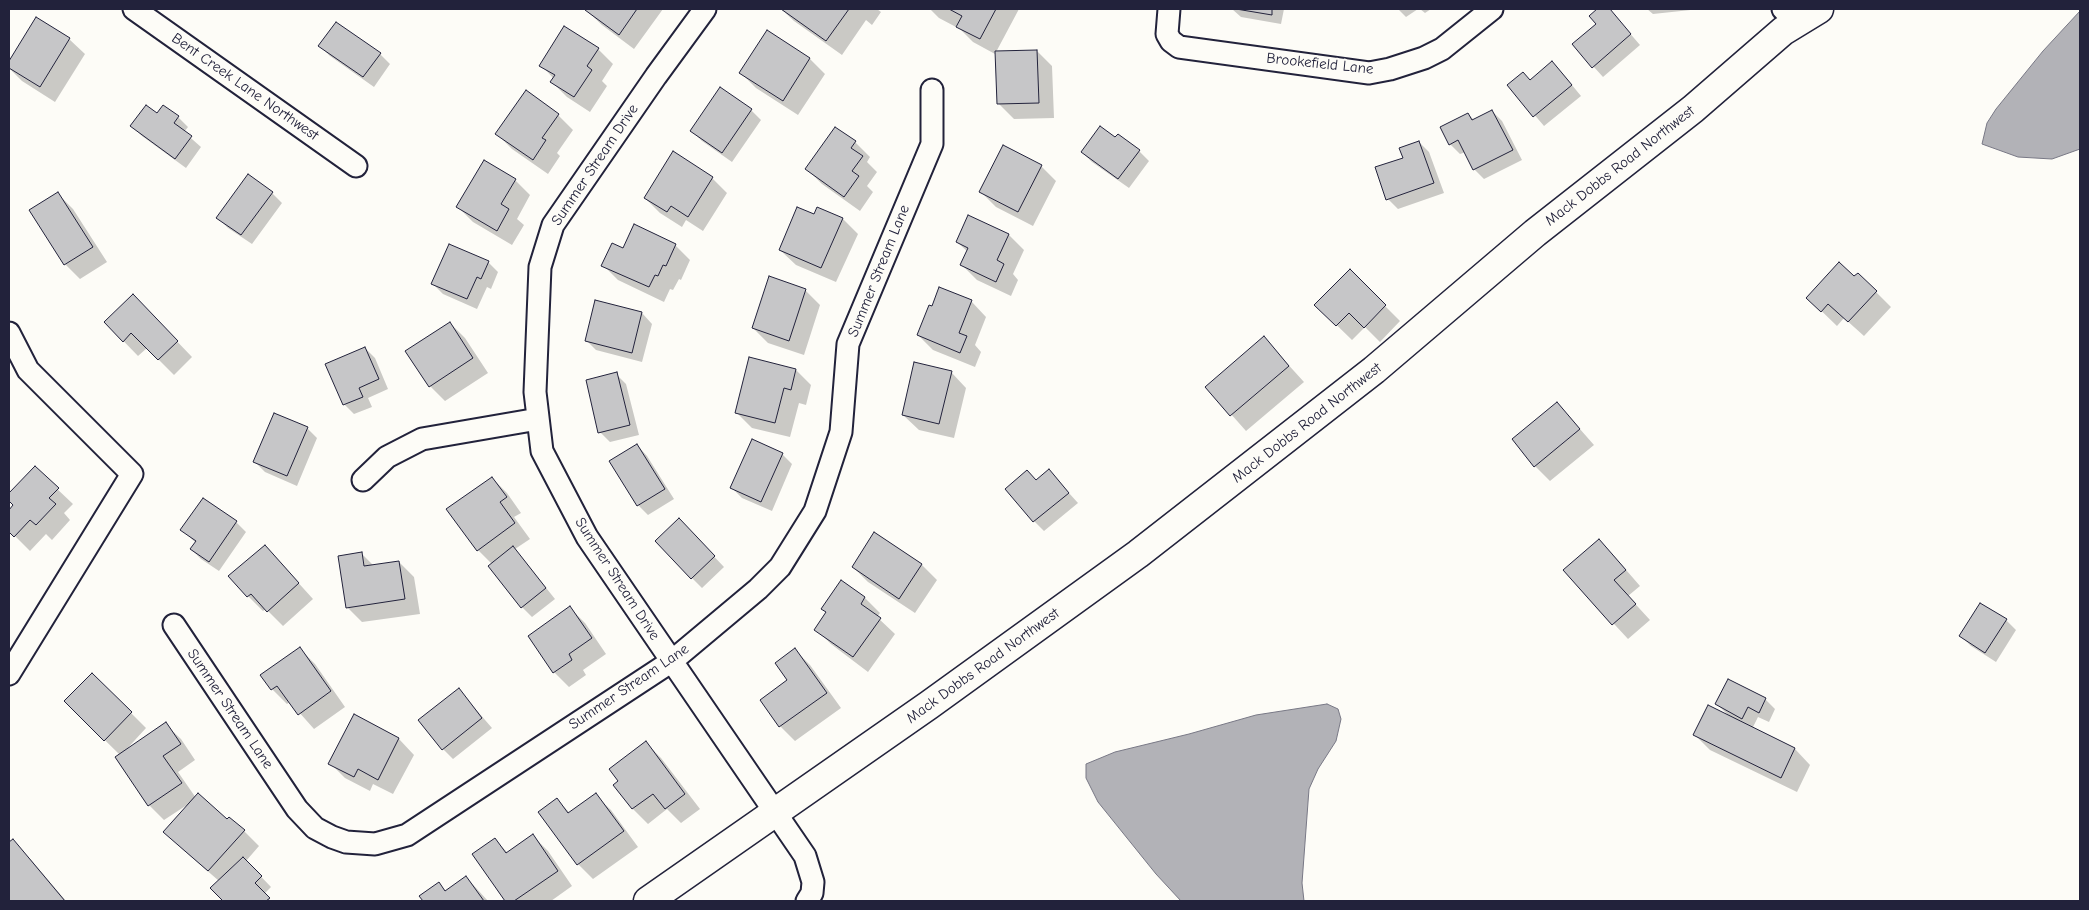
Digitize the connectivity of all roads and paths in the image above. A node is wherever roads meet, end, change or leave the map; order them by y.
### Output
1 (134, 9) edge
2 (705, 9) edge
3 (1168, 9) edge
4 (1492, 9) edge
5 (1797, 12) edge
6 (932, 90) dead end
7 (356, 166) dead end
8 (9, 333) edge
9 (538, 419) junction
10 (363, 480) dead end
11 (174, 625) dead end
12 (672, 661) junction
13 (9, 674) edge
14 (775, 812) junction
15 (648, 901) edge
16 (808, 901) edge

1 - 7 street, Bent Creek Lane Northwest
2 - 9 street, Summer Stream Drive
3 - 4 street, Brookefield Lane
5 - 14 street, Mack Dobbs Road Northwest
6 - 12 street, Summer Stream Lane
8 - 13 street
9 - 10 street
9 - 12 street, Summer Stream Drive
11 - 12 street, Summer Stream Lane
12 - 14 street, Summer Stream Drive
14 - 15 street, Mack Dobbs Road Northwest
14 - 16 street, Summer Stream Drive

